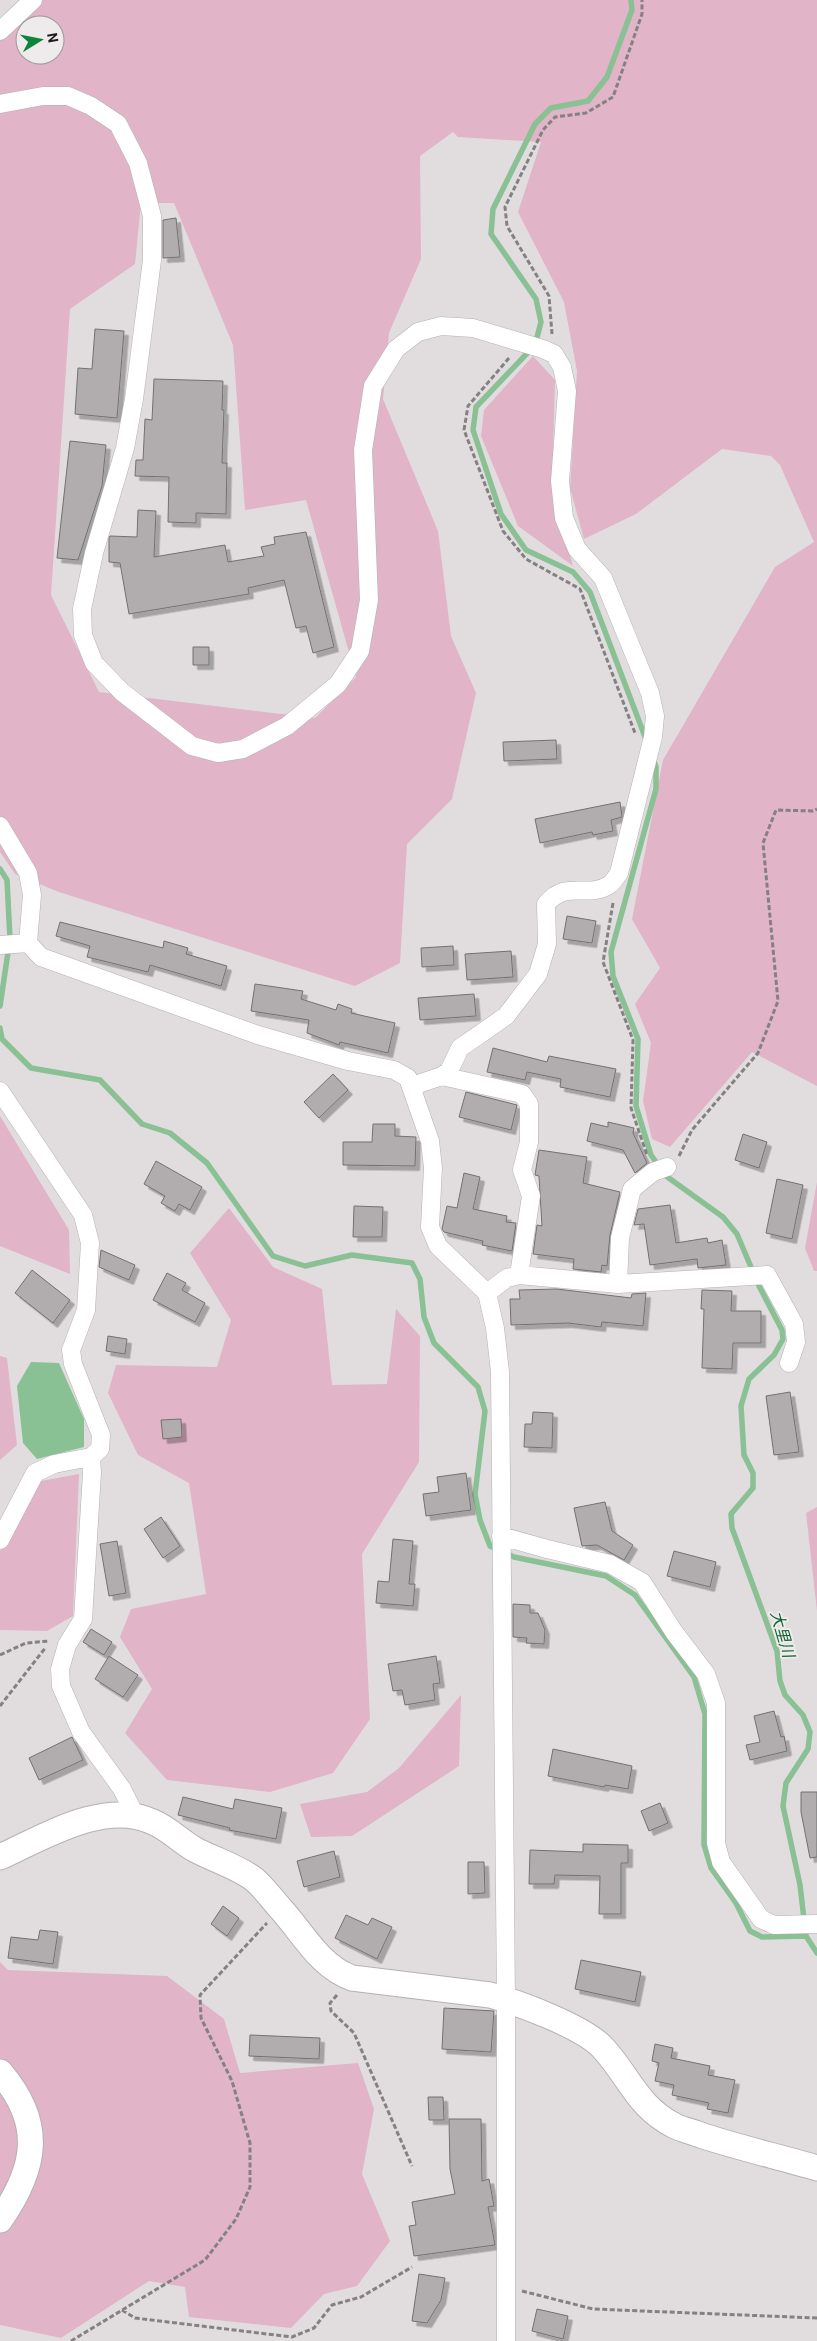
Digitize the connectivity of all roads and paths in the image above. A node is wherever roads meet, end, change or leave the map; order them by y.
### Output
1 (33, 0) edge
2 (642, 0) edge
3 (0, 31) edge
4 (0, 104) edge
5 (523, 342) junction
6 (548, 352) junction
7 (646, 765) junction
8 (817, 808) edge
9 (0, 826) edge
10 (609, 885) junction
11 (12, 944) edge
12 (442, 1076) junction
13 (412, 1086) junction
14 (0, 1091) edge
15 (666, 1167) junction
16 (519, 1275) junction
17 (618, 1284) junction
18 (487, 1294) junction
19 (789, 1363) dead end
20 (91, 1457) junction
21 (501, 1536) junction
22 (0, 1540) edge
23 (0, 1655) edge
24 (0, 1706) edge
25 (135, 1815) junction
26 (0, 1857) edge
27 (281, 1908) junction
28 (809, 1924) edge
29 (352, 1978) junction
30 (506, 2000) junction
31 (0, 2072) edge
32 (412, 2166) dead end
33 (817, 2168) edge
34 (0, 2220) edge
35 (412, 2267) dead end
36 (505, 2287) junction
37 (122, 2310) junction
38 (817, 2318) edge
39 (70, 2341) edge
40 (506, 2341) edge

1 - 3 street
2 - 6 path
4 - 5 street
5 - 6 street
5 - 7 path
6 - 7 street
7 - 10 street
8 - 15 path
9 - 11 street
10 - 12 street
10 - 15 path
11 - 13 street
12 - 13 street
12 - 16 street
13 - 18 street
14 - 20 street
15 - 17 street
16 - 17 street
16 - 18 street
17 - 19 street
18 - 21 street
20 - 22 street
20 - 25 street
21 - 28 street
21 - 30 street
23 - 24 path
25 - 26 street
25 - 27 street
27 - 29 street
27 - 37 path
29 - 30 street
29 - 32 path
30 - 33 street
30 - 36 street
31 - 34 street
35 - 37 path
36 - 38 path
36 - 40 street
37 - 39 path

